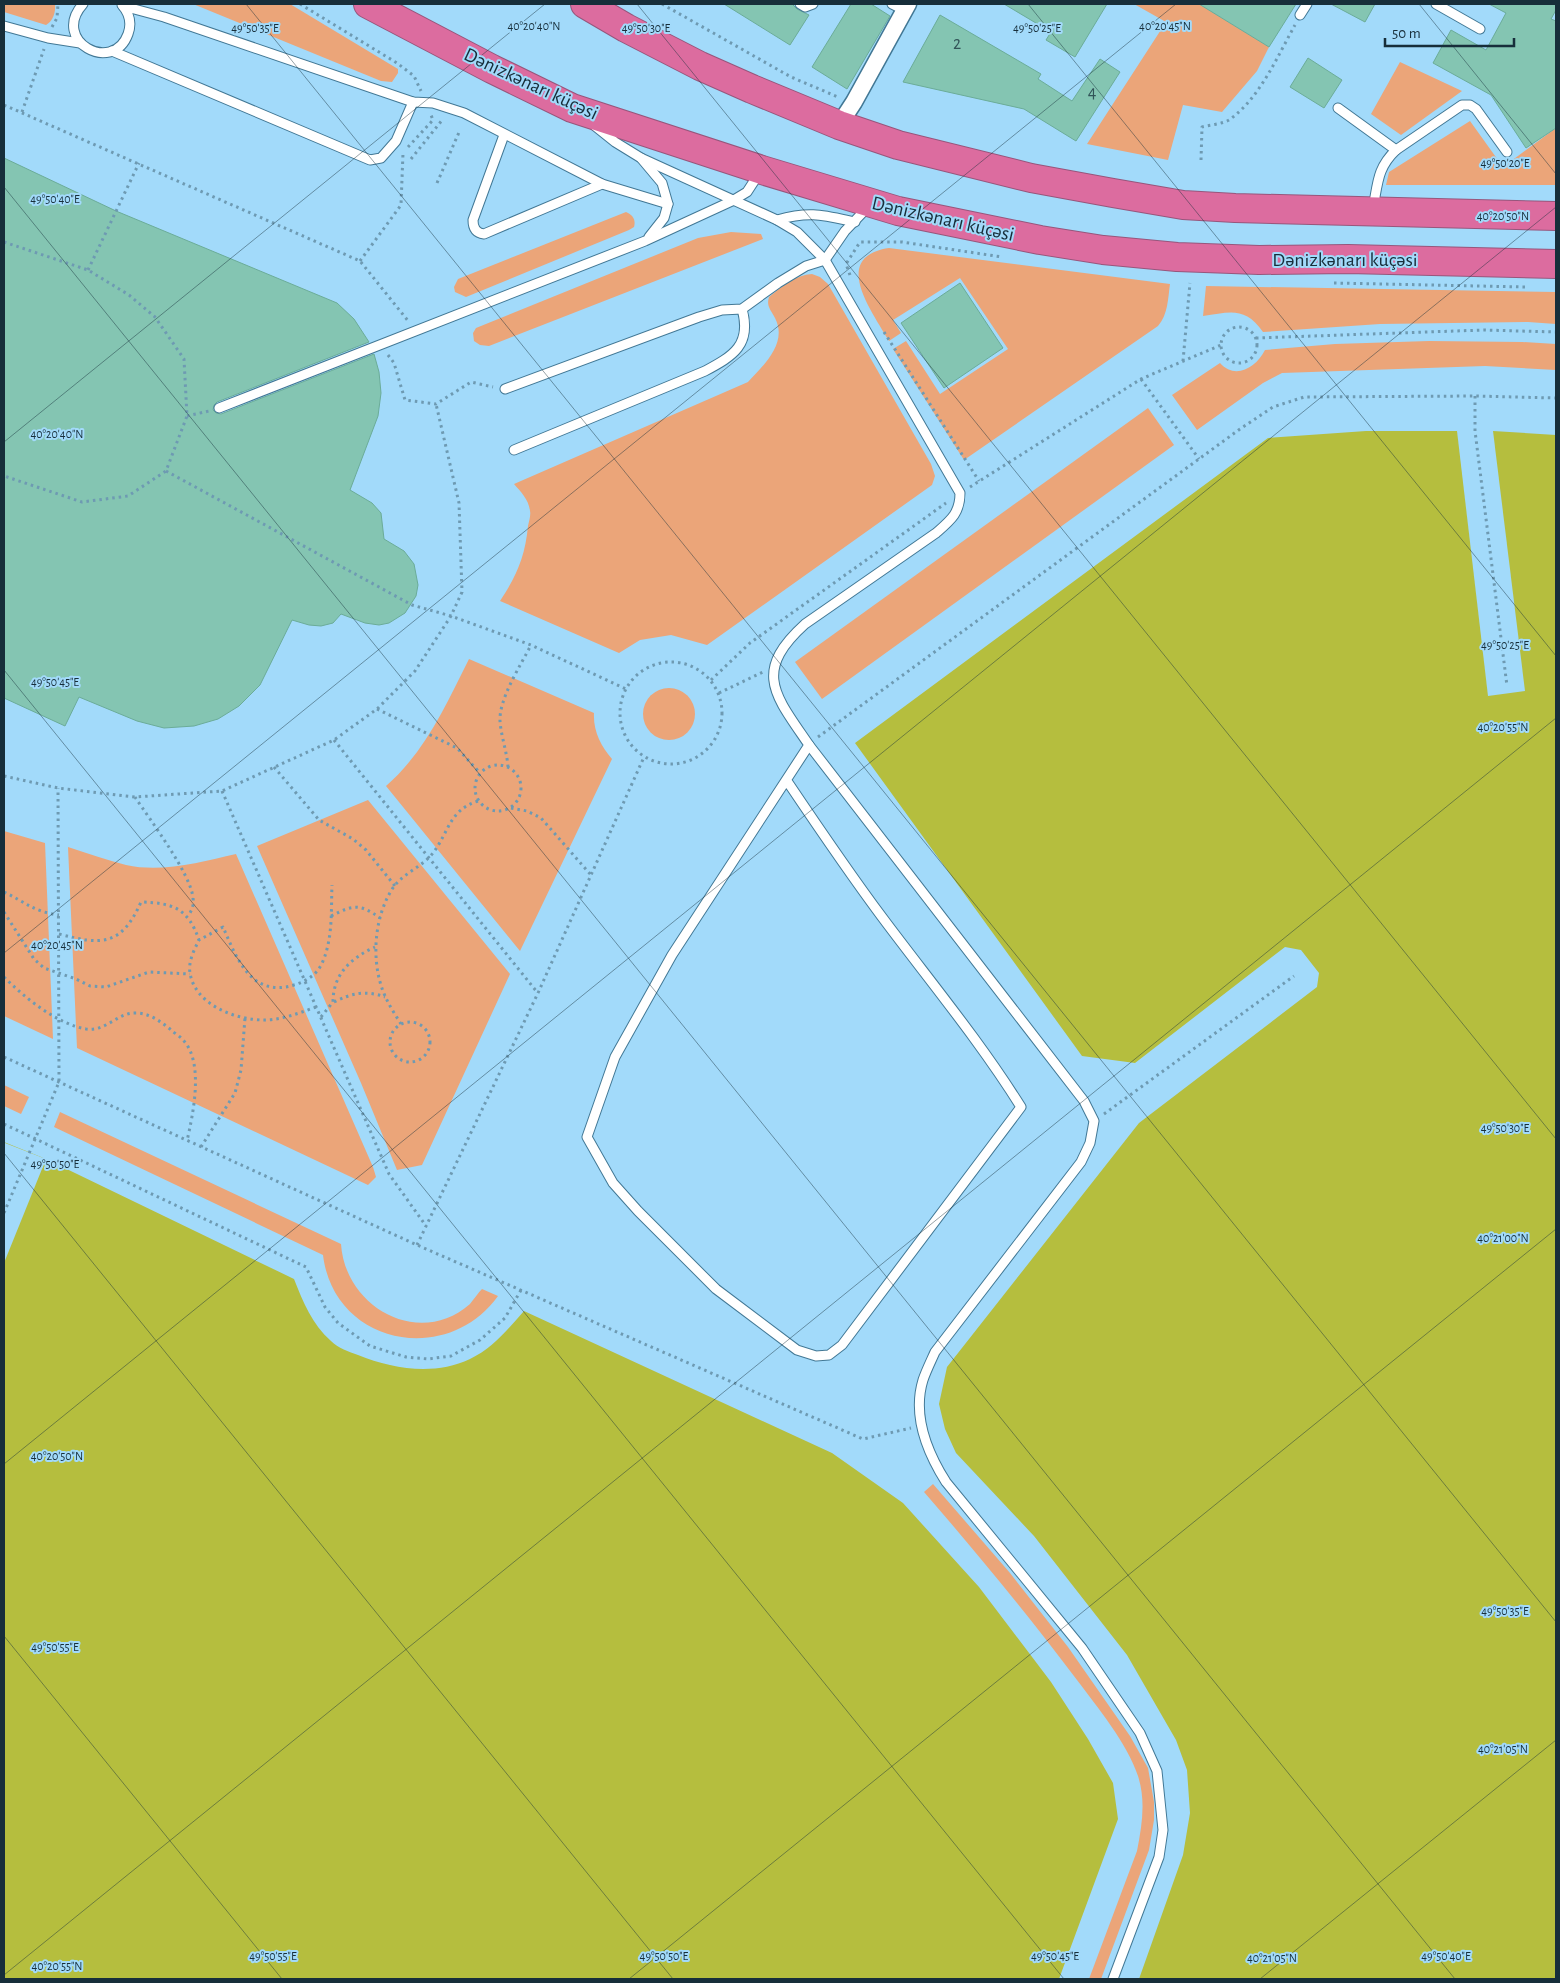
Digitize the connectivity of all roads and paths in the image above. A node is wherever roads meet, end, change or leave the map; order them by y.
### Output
1 (58, 4) edge
2 (83, 4) edge
3 (300, 4) edge
4 (585, 4) edge
5 (662, 4) edge
6 (800, 4) edge
7 (813, 4) edge
8 (1307, 4) edge
9 (1436, 4) edge
10 (122, 5) edge
11 (901, 6) edge
12 (379, 8) edge
13 (1300, 15) joint
14 (4, 26) edge
15 (1480, 29) dead end
16 (48, 38) junction
17 (80, 43) junction
18 (112, 51) junction
19 (426, 101) junction
20 (413, 102) junction
21 (854, 102) junction
22 (4, 105) edge
23 (572, 108) junction
24 (1338, 108) dead end
25 (22, 112) junction
26 (443, 119) dead end
27 (839, 126) junction
28 (460, 130) dead end
29 (504, 135) junction
30 (1396, 150) junction
31 (1507, 152) dead end
32 (641, 158) junction
33 (411, 159) dead end
34 (1201, 160) dead end
35 (139, 163) junction
36 (762, 170) junction
37 (437, 183) dead end
38 (602, 184) junction
39 (732, 201) junction
40 (668, 204) junction
41 (1372, 211) junction
42 (863, 212) junction
43 (1556, 216) edge
44 (777, 220) junction
45 (645, 241) junction
46 (4, 242) edge
47 (1010, 258) dead end
48 (825, 260) junction
49 (360, 261) junction
50 (1556, 264) edge
51 (88, 270) junction
52 (852, 280) dead end
53 (1197, 280) dead end
54 (1326, 283) dead end
55 (1530, 287) dead end
56 (742, 309) junction
57 (410, 324) dead end
58 (882, 330) dead end
59 (1556, 332) edge
60 (1256, 338) junction
61 (1221, 345) junction
62 (1183, 361) junction
63 (394, 363) dead end
64 (1141, 379) junction
65 (505, 389) joint
66 (1475, 396) junction
67 (1556, 398) edge
68 (436, 404) junction
69 (219, 408) joint
70 (188, 416) junction
71 (514, 450) dead end
72 (1200, 460) junction
73 (166, 471) junction
74 (4, 476) edge
75 (979, 481) junction
76 (960, 493) junction
77 (451, 616) junction
78 (531, 645) junction
79 (772, 673) junction
80 (711, 680) junction
81 (1507, 686) dead end
82 (626, 689) junction
83 (719, 694) junction
84 (378, 709) junction
85 (334, 740) junction
86 (809, 745) junction
87 (644, 757) junction
88 (274, 767) junction
89 (508, 767) junction
90 (480, 773) junction
91 (4, 776) edge
92 (787, 781) junction
93 (58, 788) junction
94 (222, 790) junction
95 (135, 797) junction
96 (478, 801) junction
97 (510, 808) junction
98 (430, 857) junction
99 (591, 875) junction
100 (332, 885) dead end
101 (395, 886) junction
102 (4, 892) edge
103 (4, 912) edge
104 (59, 915) junction
105 (188, 916) junction
106 (331, 916) junction
107 (380, 918) junction
108 (59, 934) junction
109 (199, 940) junction
110 (375, 947) junction
111 (59, 972) junction
112 (190, 974) junction
113 (1294, 976) dead end
114 (4, 977) edge
115 (305, 981) junction
116 (538, 993) junction
117 (386, 998) junction
118 (333, 1002) junction
119 (316, 1007) junction
120 (321, 1017) junction
121 (59, 1018) junction
122 (244, 1018) junction
123 (401, 1024) junction
124 (4, 1057) edge
125 (59, 1082) junction
126 (1094, 1121) junction
127 (4, 1124) edge
128 (35, 1138) junction
129 (187, 1140) junction
130 (201, 1147) junction
131 (4, 1213) edge
132 (426, 1226) junction
133 (417, 1246) junction
134 (520, 1290) junction
135 (921, 1426) junction
136 (1113, 1979) edge

1 - 16 path
2 - 17 lane
3 - 19 path
4 - 27 highway
5 - 21 path
6 - 7 lane
8 - 13 lane
9 - 15 lane
10 - 18 lane
10 - 20 lane
11 - 21 street
12 - 23 highway, Dənizkənarı küçəsi
13 - 34 path
14 - 16 lane
16 - 17 lane
16 - 25 path
17 - 18 lane
18 - 20 lane
19 - 20 lane
19 - 29 lane
19 - 49 path
21 - 27 street
22 - 25 path
23 - 32 lane
23 - 36 highway, Dənizkənarı küçəsi
24 - 30 lane
25 - 35 path
26 - 33 path
27 - 41 highway
28 - 37 path
29 - 38 lane
29 - 38 lane
30 - 31 lane
30 - 41 lane
32 - 39 lane
32 - 40 lane
35 - 49 path
35 - 51 path
36 - 39 lane
36 - 42 highway, Dənizkənarı küçəsi
38 - 40 lane
39 - 44 lane
39 - 45 lane
40 - 45 lane
41 - 43 highway
42 - 44 lane
42 - 48 lane
42 - 50 highway, Dənizkənarı küçəsi
44 - 48 lane
45 - 69 lane
46 - 51 path
47 - 52 path
48 - 56 lane
48 - 76 lane
49 - 57 path
51 - 70 path
53 - 62 path
54 - 55 path
56 - 65 lane
56 - 71 lane
58 - 75 path
59 - 60 path
60 - 61 path
60 - 61 path
61 - 62 path
62 - 64 path
63 - 68 path
64 - 72 path
64 - 75 path
65 - 68 path
66 - 67 path
66 - 72 path
66 - 81 path
68 - 77 path
69 - 70 path
70 - 73 path
72 - 86 path
73 - 74 path
73 - 77 path
75 - 76 path
76 - 79 lane
76 - 80 path
77 - 78 path
77 - 84 path
78 - 82 path
78 - 89 path
79 - 83 path
79 - 86 lane
80 - 82 path
80 - 83 path
82 - 87 path
83 - 87 path
84 - 85 path
84 - 90 path
85 - 88 path
85 - 98 path
86 - 92 lane
86 - 126 lane
87 - 99 path
88 - 94 path
88 - 101 path
89 - 90 path
89 - 97 path
90 - 96 path
91 - 93 path
92 - 92 lane
93 - 95 path
93 - 104 path
94 - 95 path
94 - 115 path
95 - 105 path
96 - 97 path
96 - 98 path
97 - 99 path
98 - 101 path
98 - 116 path
99 - 116 path
100 - 106 path
101 - 107 path
102 - 104 path
103 - 111 path
104 - 108 path
105 - 108 path
105 - 109 path
106 - 107 path
106 - 115 path
107 - 110 path
108 - 111 path
109 - 112 path
109 - 115 path
110 - 117 path
110 - 118 path
111 - 112 path
111 - 121 path
112 - 122 path
113 - 126 path
114 - 121 path
115 - 119 path
116 - 132 path
117 - 118 path
117 - 123 path
118 - 120 path
119 - 120 path
119 - 122 path
120 - 132 path
121 - 125 path
121 - 129 path
122 - 130 path
123 - 123 path
124 - 125 path
125 - 128 path
125 - 129 path
126 - 135 lane
127 - 128 path
128 - 131 path
128 - 134 path
129 - 130 path
130 - 133 path
132 - 133 path
133 - 134 path
134 - 135 path
135 - 136 lane

